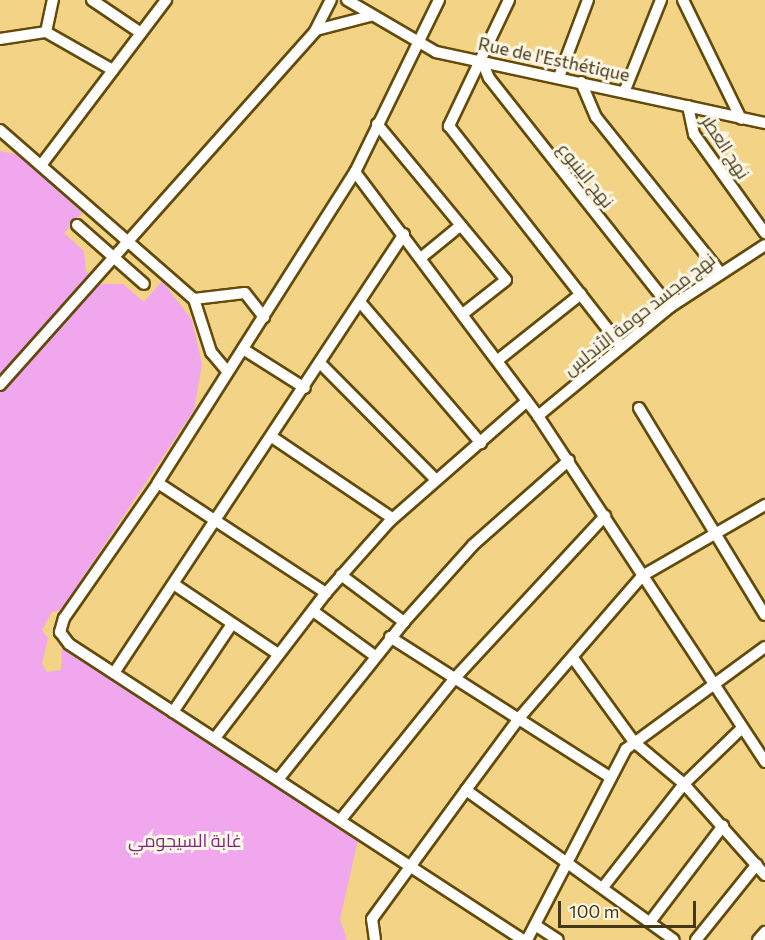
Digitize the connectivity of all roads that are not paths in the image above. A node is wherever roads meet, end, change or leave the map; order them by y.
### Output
1 (54, 0) edge
2 (92, 0) edge
3 (165, 0) edge
4 (331, 0) edge
5 (347, 0) edge
6 (439, 0) edge
7 (509, 0) edge
8 (588, 0) edge
9 (661, 0) edge
10 (683, 0) edge
11 (370, 16) junction
12 (315, 31) junction
13 (46, 32) junction
14 (141, 33) junction
15 (0, 39) edge
16 (415, 44) junction
17 (482, 61) junction
18 (113, 70) junction
19 (559, 77) junction
20 (581, 82) junction
21 (625, 90) junction
22 (688, 106) junction
23 (741, 119) junction
24 (765, 123) edge
25 (377, 124) junction
26 (0, 130) edge
27 (42, 164) junction
28 (355, 172) junction
29 (76, 225) dead end
30 (460, 225) junction
31 (765, 233) edge
32 (404, 234) junction
33 (127, 240) junction
34 (765, 245) edge
35 (112, 256) junction
36 (422, 257) junction
37 (719, 272) junction
38 (144, 284) dead end
39 (581, 294) junction
40 (194, 299) junction
41 (360, 302) junction
42 (670, 307) junction
43 (464, 313) junction
44 (264, 317) junction
45 (621, 346) junction
46 (243, 349) junction
47 (498, 360) junction
48 (321, 363) junction
49 (227, 371) junction
50 (0, 385) edge
51 (304, 388) junction
52 (527, 401) junction
53 (639, 408) dead end
54 (538, 416) junction
55 (272, 437) junction
56 (481, 443) junction
57 (569, 460) junction
58 (436, 480) junction
59 (158, 483) junction
60 (765, 506) edge
61 (605, 516) junction
62 (392, 519) junction
63 (216, 521) junction
64 (715, 533) junction
65 (341, 575) junction
66 (642, 576) junction
67 (175, 585) junction
68 (326, 593) junction
69 (313, 611) junction
70 (765, 615) edge
71 (404, 622) junction
72 (232, 624) junction
73 (390, 637) junction
74 (765, 648) edge
75 (278, 654) junction
76 (375, 656) junction
77 (573, 658) junction
78 (114, 673) junction
79 (455, 678) junction
80 (711, 686) junction
81 (173, 712) junction
82 (520, 717) junction
83 (740, 730) junction
84 (215, 738) junction
85 (634, 742) junction
86 (765, 762) edge
87 (280, 777) junction
88 (610, 777) junction
89 (684, 784) junction
90 (466, 790) junction
91 (342, 818) junction
92 (723, 825) junction
93 (567, 859) junction
94 (757, 864) junction
95 (411, 866) junction
96 (765, 875) edge
97 (604, 886) junction
98 (650, 922) junction
99 (535, 925) junction
100 (765, 933) edge
101 (375, 940) edge
102 (525, 940) edge
103 (558, 940) edge
104 (674, 940) edge
105 (696, 940) edge
106 (758, 940) edge

1 - 13 street
2 - 14 street
3 - 14 street
4 - 12 street
5 - 11 street, Rue de l'Esthétique
6 - 16 street
7 - 17 street
8 - 19 street
9 - 21 street
10 - 23 street
11 - 12 street
11 - 16 street, Rue de l'Esthétique
12 - 33 street
13 - 15 street
13 - 18 street
14 - 18 street
16 - 17 street, Rue de l'Esthétique
16 - 25 street
17 - 19 street, Rue de l'Esthétique
17 - 39 street
17 - 42 street, نهج الينبوع
18 - 27 street
19 - 20 street, Rue de l'Esthétique
20 - 21 street, Rue de l'Esthétique
20 - 37 street
21 - 22 street, Rue de l'Esthétique
22 - 23 street, Rue de l'Esthétique
22 - 31 street, نهج العطر
23 - 24 street, Rue de l'Esthétique
25 - 28 street
25 - 30 street
26 - 27 street
27 - 33 street
28 - 32 street
28 - 44 street
29 - 35 street
30 - 36 street
30 - 43 street
32 - 36 street
32 - 41 street
33 - 35 street
33 - 40 street
34 - 37 street, نهج مجسد حومة الأندلس
35 - 38 street
35 - 50 street
36 - 43 street
37 - 42 street, نهج مجسد حومة الأندلس
39 - 45 street
39 - 47 street
40 - 44 street
40 - 49 street
41 - 48 street
41 - 56 street
42 - 45 street, نهج مجسد حومة الأندلس
43 - 47 street
44 - 46 street
45 - 54 street, نهج مجسد حومة الأندلس
46 - 49 street
46 - 51 street
47 - 52 street
48 - 51 street
48 - 58 street
49 - 59 street
51 - 55 street
52 - 54 street
52 - 56 street
53 - 64 street
54 - 57 street
55 - 62 street
55 - 63 street
56 - 58 street
57 - 61 street
57 - 71 street
58 - 62 street
59 - 63 street
59 - 78 street
60 - 64 street
61 - 66 street
61 - 79 street
62 - 65 street
63 - 67 street
63 - 68 street
64 - 66 street
64 - 70 street
65 - 68 street
65 - 71 street
66 - 77 street
66 - 80 street
67 - 72 street
67 - 78 street
68 - 69 street
69 - 75 street
69 - 76 street
71 - 73 street
72 - 75 street
72 - 81 street
73 - 76 street
73 - 79 street
74 - 80 street
75 - 84 street
76 - 87 street
77 - 82 street
77 - 85 street
78 - 81 street
79 - 82 street
79 - 91 street
80 - 83 street
80 - 85 street
81 - 84 street
82 - 88 street
82 - 90 street
83 - 86 street
83 - 89 street
84 - 87 street
85 - 88 street
85 - 89 street
87 - 91 street
88 - 93 street
89 - 92 street
89 - 97 street
90 - 93 street
90 - 95 street
91 - 95 street
92 - 94 street
92 - 98 street
93 - 97 street
93 - 99 street
94 - 96 street
94 - 105 street
95 - 101 street
95 - 102 street
97 - 98 street
98 - 104 street
99 - 102 street
99 - 103 street
100 - 106 street

